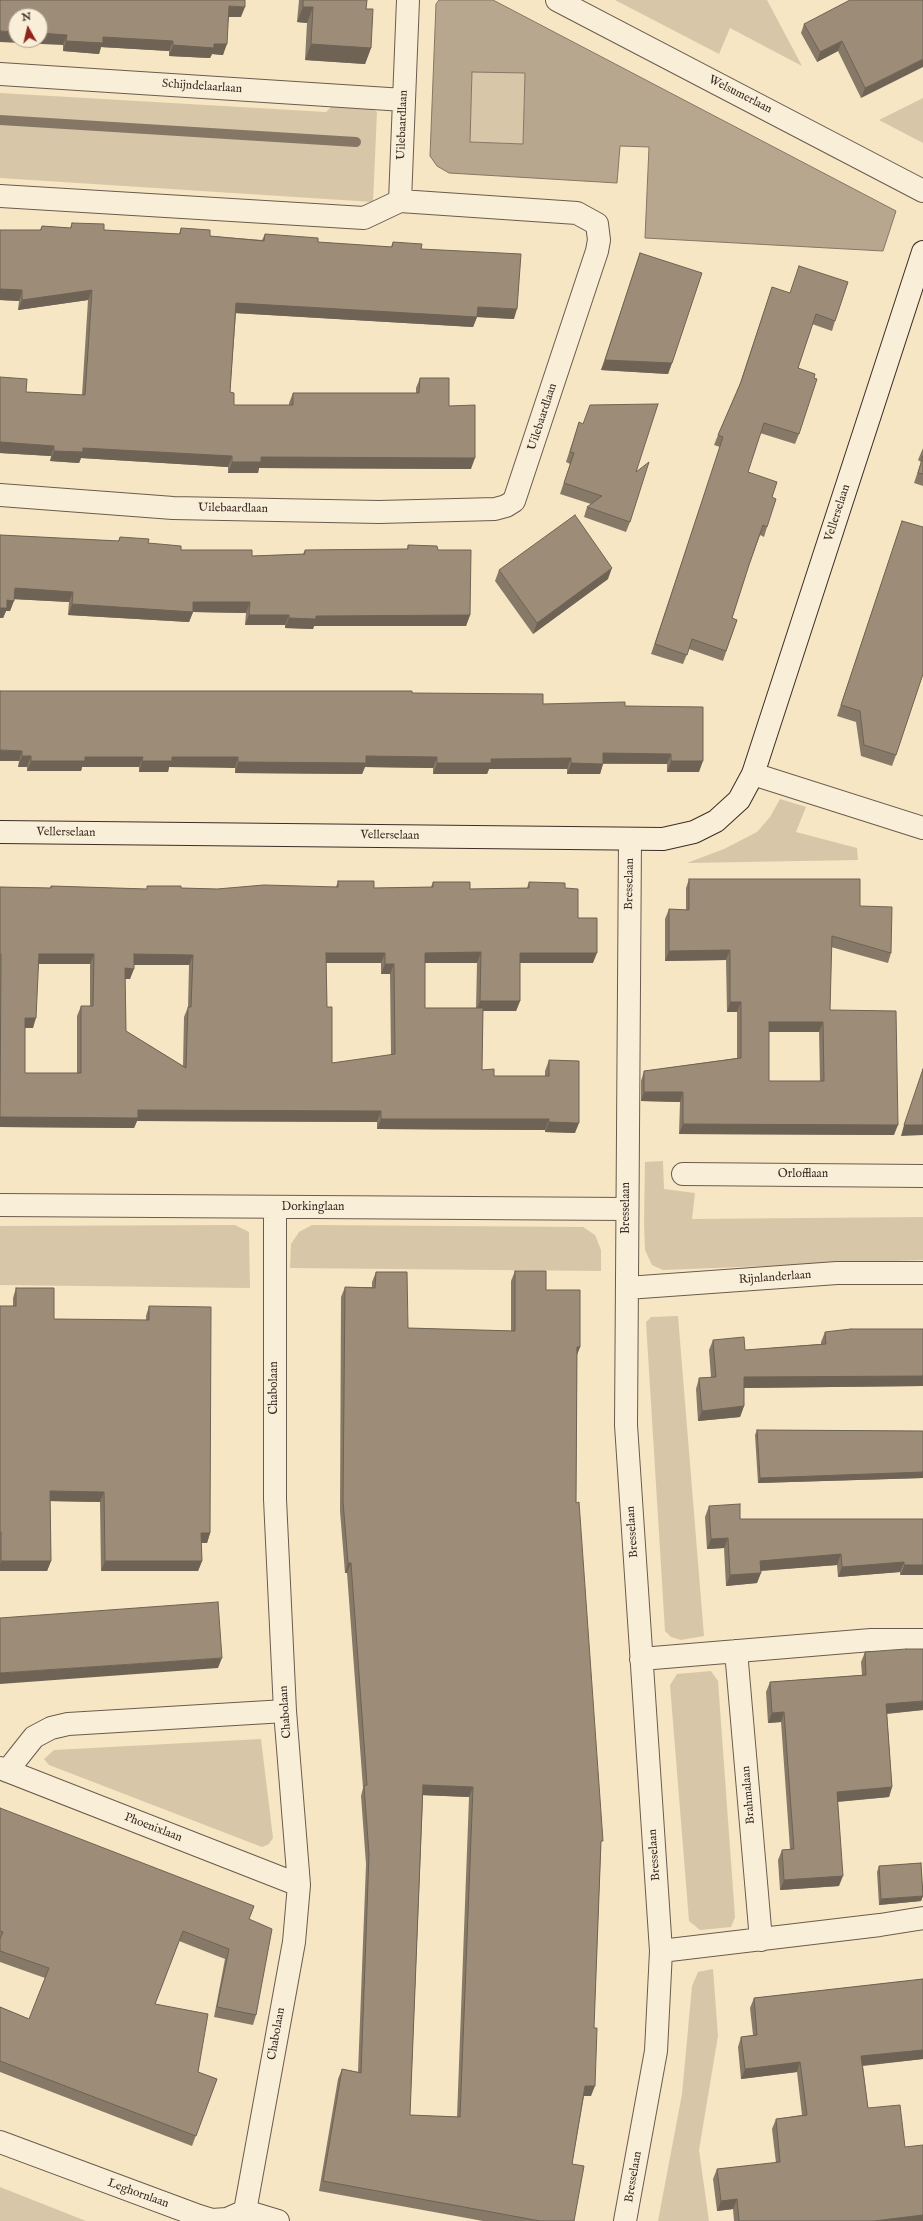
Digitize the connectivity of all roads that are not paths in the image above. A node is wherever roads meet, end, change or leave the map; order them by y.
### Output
1 (408, 0) edge
2 (557, 0) edge
3 (0, 74) edge
4 (404, 100) junction
5 (923, 191) edge
6 (0, 196) edge
7 (400, 202) junction
8 (923, 252) edge
9 (0, 495) edge
10 (753, 774) junction
11 (923, 828) edge
12 (0, 832) edge
13 (630, 839) junction
14 (683, 1174) dead end
15 (923, 1176) edge
16 (0, 1205) edge
17 (275, 1208) junction
18 (627, 1209) junction
19 (923, 1273) edge
20 (627, 1288) junction
21 (923, 1640) edge
22 (736, 1651) junction
23 (641, 1659) junction
24 (285, 1711) junction
25 (3, 1769) edge
26 (299, 1885) junction
27 (923, 1918) edge
28 (761, 1940) junction
29 (661, 1952) junction
30 (0, 2142) edge
31 (245, 2211) junction
32 (278, 2221) edge
33 (625, 2221) edge

1 - 4 street, Uilebaardlaan
2 - 5 street, Welsumerlaan
3 - 4 street, Schijndelaarlaan
4 - 7 street, Uilebaardlaan
6 - 7 street
7 - 9 street, Uilebaardlaan
8 - 10 street, Vellerselaan
10 - 11 street
10 - 13 street, Vellerselaan
12 - 13 street, Vellerselaan
13 - 18 street, Bresselaan
14 - 15 street, Orlofflaan
16 - 17 street, Dorkinglaan
17 - 18 street, Dorkinglaan
17 - 24 street, Chabolaan
18 - 20 street, Bresselaan
19 - 20 street, Rijnlanderlaan
20 - 23 street, Bresselaan
21 - 22 street
22 - 23 street
22 - 28 street, Brahmalaan
23 - 29 street, Bresselaan
24 - 25 street, Phoenixlaan
24 - 26 street, Chabolaan
25 - 26 street, Phoenixlaan
26 - 31 street, Chabolaan
27 - 28 street
28 - 29 street
29 - 33 street, Bresselaan
30 - 31 street, Leghornlaan
31 - 32 street

